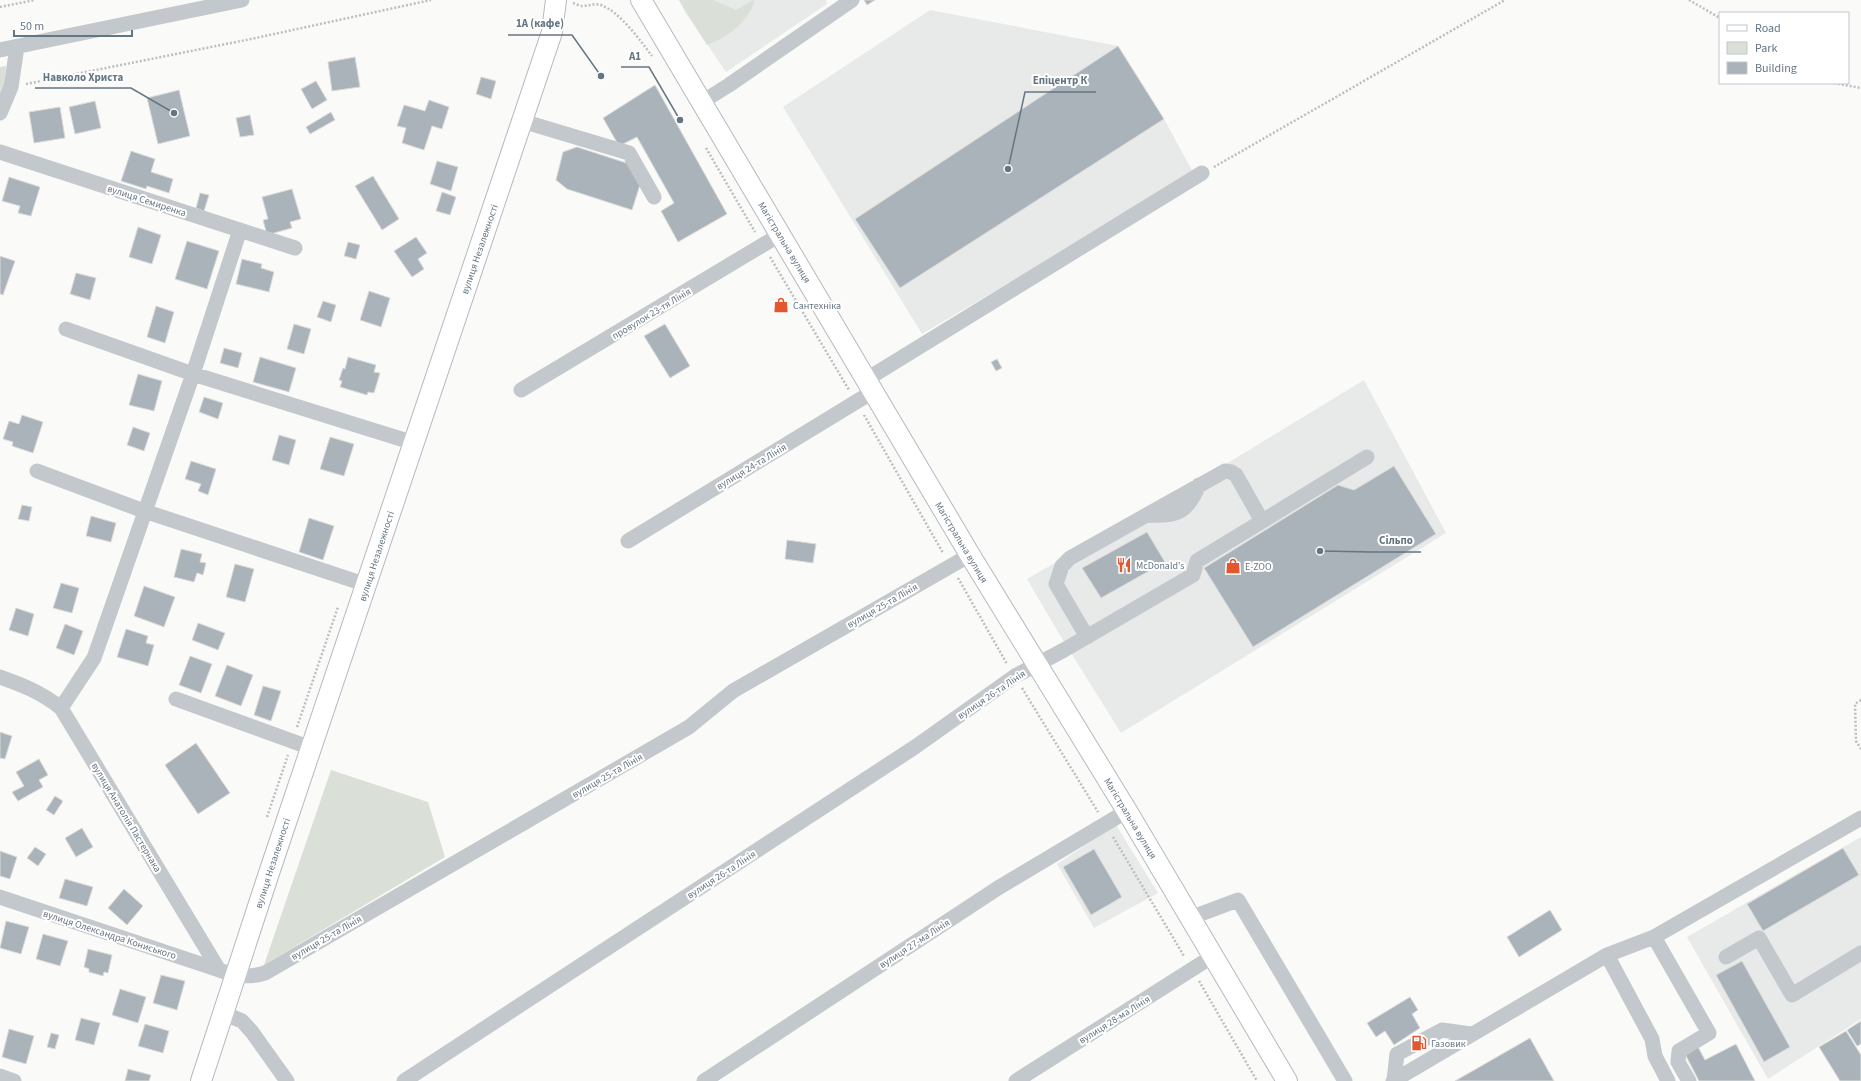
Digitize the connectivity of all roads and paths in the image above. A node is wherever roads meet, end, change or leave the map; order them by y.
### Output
1 (35, 0) edge
2 (242, 0) edge
3 (431, 0) edge
4 (556, 0) edge
5 (641, 0) edge
6 (852, 0) edge
7 (1505, 0) edge
8 (1689, 0) edge
9 (577, 3) edge
10 (0, 7) edge
11 (1719, 17) edge
12 (552, 32) junction
13 (17, 47) junction
14 (0, 50) edge
15 (654, 58) dead end
16 (1839, 84) edge
17 (11, 87) junction
18 (1861, 88) edge
19 (702, 102) junction
20 (0, 113) edge
21 (522, 120) junction
22 (704, 144) dead end
23 (0, 152) edge
24 (1202, 174) joint
25 (654, 197) dead end
26 (240, 230) junction
27 (780, 234) junction
28 (763, 246) junction
29 (295, 248) dead end
30 (66, 329) dead end
31 (193, 374) junction
32 (870, 385) junction
33 (521, 390) dead end
34 (414, 443) junction
35 (1367, 457) dead end
36 (36, 471) dead end
37 (144, 511) junction
38 (1262, 521) junction
39 (628, 541) dead end
40 (970, 555) junction
41 (367, 584) junction
42 (1086, 637) junction
43 (1037, 664) junction
44 (0, 677) edge
45 (176, 698) dead end
46 (1861, 700) edge
47 (61, 708) junction
48 (311, 748) junction
49 (1861, 749) edge
50 (1127, 812) junction
51 (1861, 818) edge
52 (0, 897) edge
53 (1190, 918) junction
54 (1654, 937) junction
55 (1861, 952) edge
56 (1607, 955) junction
57 (1213, 956) junction
58 (1726, 957) dead end
59 (227, 973) junction
60 (223, 1013) junction
61 (1471, 1034) junction
62 (0, 1076) edge
63 (14, 1081) edge
64 (201, 1081) edge
65 (287, 1081) edge
66 (404, 1081) edge
67 (704, 1081) edge
68 (1016, 1081) edge
69 (1287, 1081) edge
70 (1345, 1081) edge
71 (1394, 1081) edge
72 (1668, 1081) edge
73 (1689, 1081) edge

1 - 10 path
2 - 13 street
3 - 17 path
4 - 12 main road
5 - 19 main road, Магістральна вулиця
6 - 19 street
7 - 24 path
8 - 11 path
9 - 12 main road
9 - 15 path
12 - 21 main road, вулиця Незалежності
13 - 14 street
13 - 17 street
16 - 18 path
17 - 20 street
19 - 27 main road, Магістральна вулиця
21 - 25 street
21 - 34 main road, вулиця Незалежності
22 - 28 path
23 - 26 street, вулиця Семиренка
24 - 32 street, вулиця 24-та Лінія
26 - 29 street, вулиця Семиренка
26 - 31 street
27 - 28 street, провулок 23-тя Лінія
27 - 32 main road, Магістральна вулиця
28 - 33 street, провулок 23-тя Лінія
30 - 31 street
31 - 34 street
31 - 37 street
32 - 39 street, вулиця 24-та Лінія
32 - 40 main road, Магістральна вулиця
34 - 41 main road, вулиця Незалежності
35 - 38 street, вулиця 26-та Лінія
36 - 37 street
37 - 41 street
37 - 47 street
38 - 42 street, вулиця 26-та Лінія
38 - 42 street
40 - 43 main road, Магістральна вулиця
40 - 59 street, вулиця 25-та Лінія
41 - 48 main road, вулиця Незалежності
42 - 43 street, вулиця 26-та Лінія
43 - 50 main road, Магістральна вулиця
43 - 66 street, вулиця 26-та Лінія
44 - 47 street, вулиця Анатолія Пастернака
45 - 48 street
46 - 49 path
47 - 59 street, вулиця Анатолія Пастернака
48 - 59 main road, вулиця Незалежності
50 - 53 main road, Магістральна вулиця
50 - 67 street, вулиця 27-ма Лінія
51 - 54 street
52 - 59 street, вулиця Олександра Кониського
53 - 57 main road, Магістральна вулиця
53 - 70 street
54 - 56 street
54 - 73 street
55 - 58 street
56 - 61 street
56 - 72 street
57 - 68 street, вулиця 28-ма Лінія
57 - 69 main road, Магістральна вулиця
59 - 60 main road, вулиця Незалежності
60 - 64 main road, вулиця Незалежності
60 - 65 street
61 - 71 street
61 - 71 street
62 - 63 street

